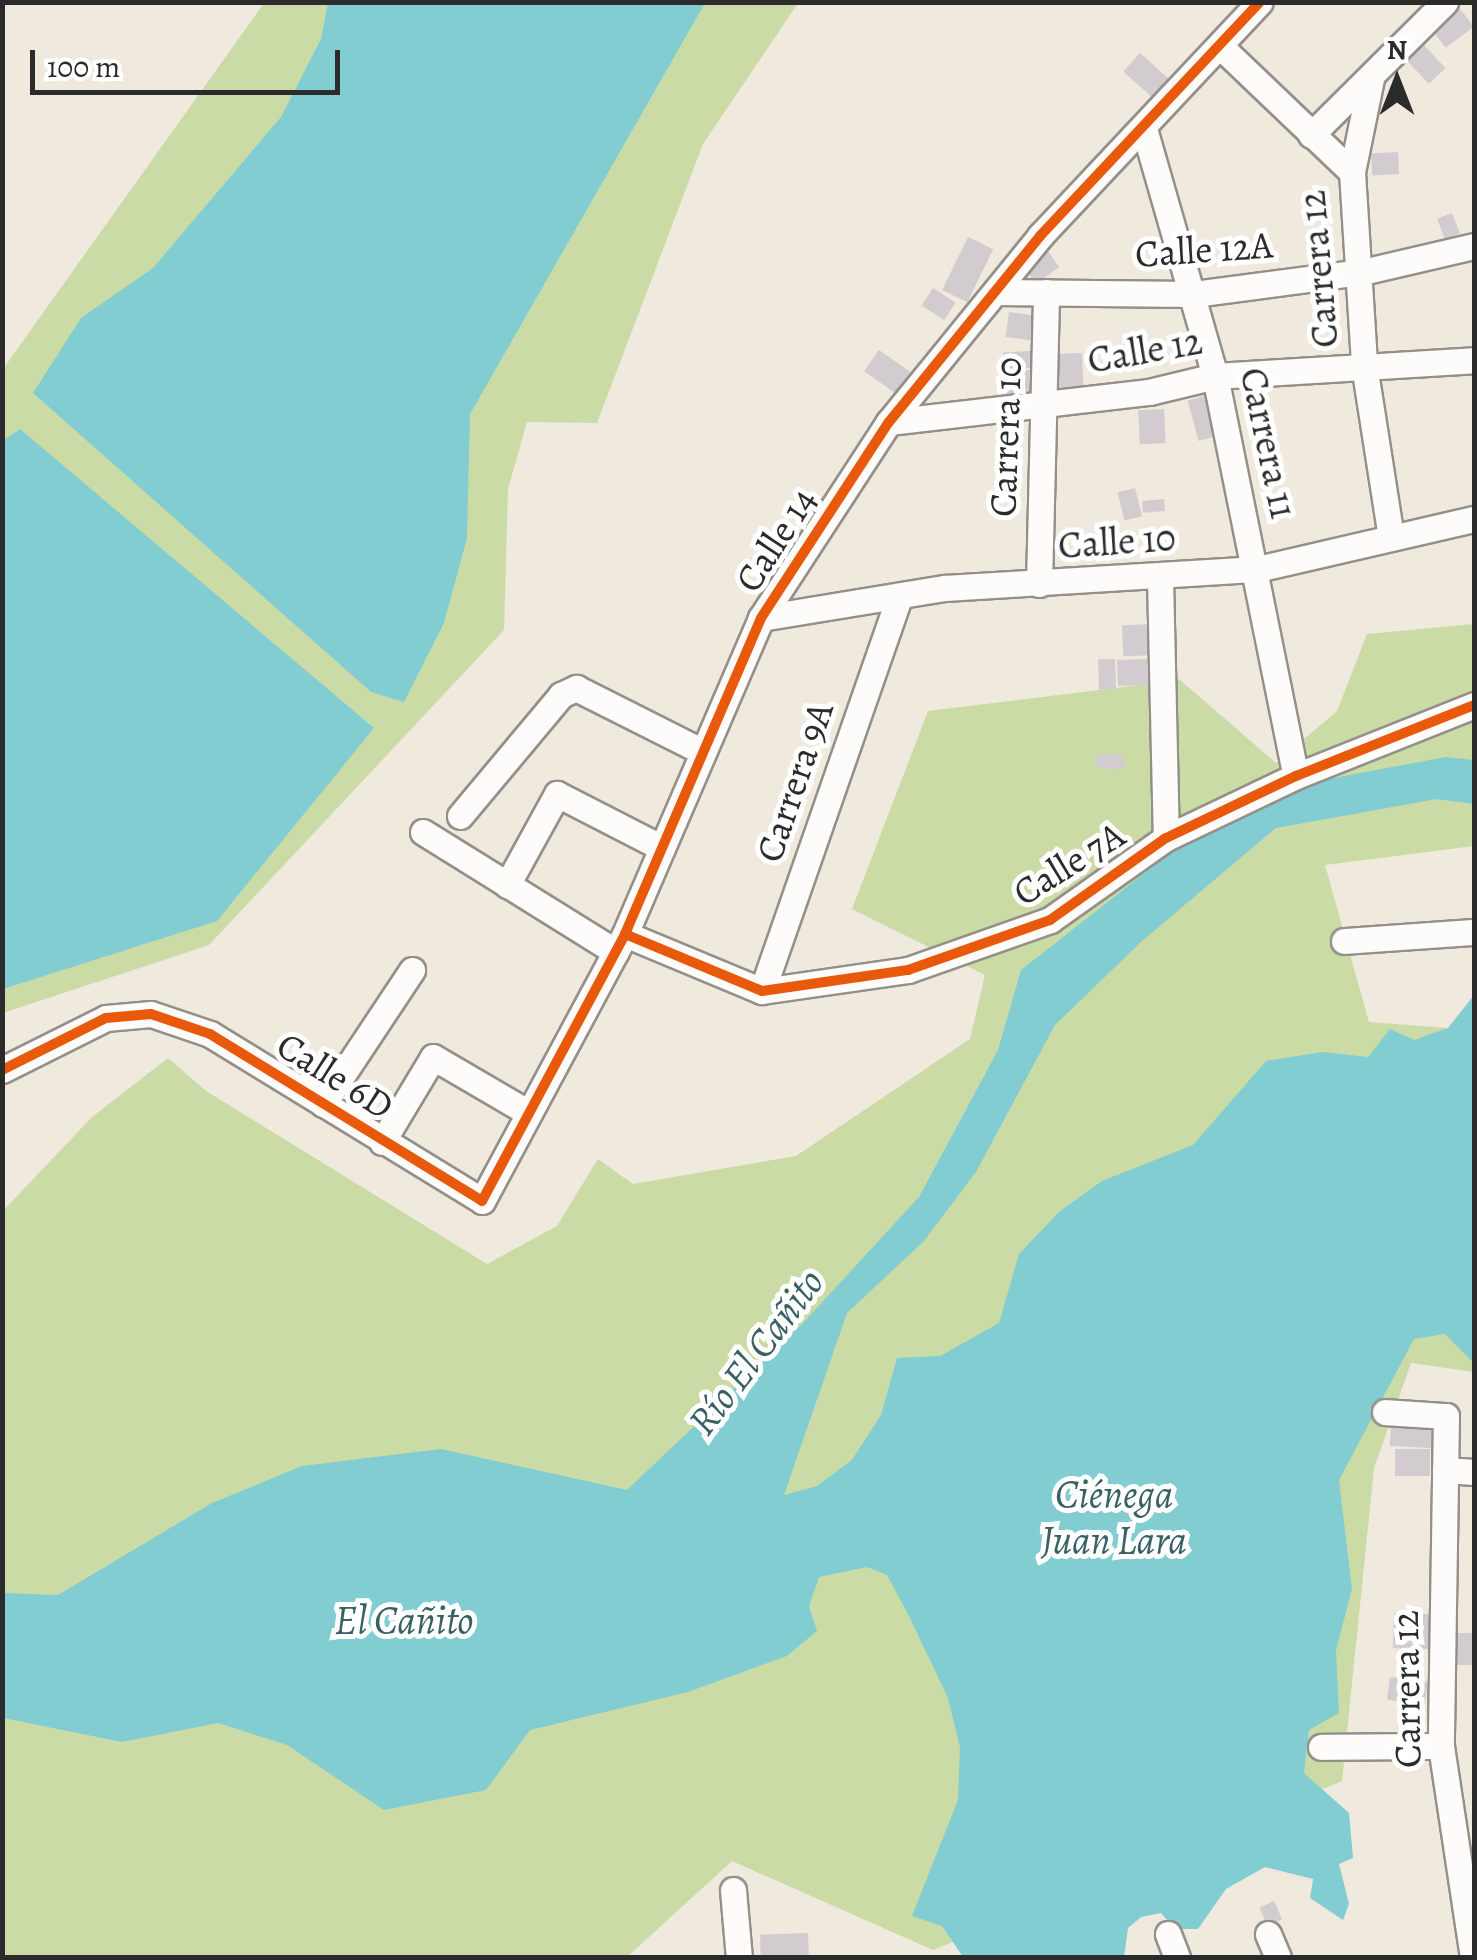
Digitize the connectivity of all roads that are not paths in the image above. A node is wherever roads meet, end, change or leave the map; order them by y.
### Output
1 (1260, 2) edge
2 (1445, 2) edge
3 (1221, 47) junction
4 (1370, 79) junction
5 (1145, 132) junction
6 (1311, 135) junction
7 (1352, 172) junction
8 (1474, 246) edge
9 (1362, 272) junction
10 (994, 292) junction
11 (1046, 292) junction
12 (1194, 294) junction
13 (1474, 360) edge
14 (1364, 365) junction
15 (1216, 376) junction
16 (1047, 404) junction
17 (889, 422) junction
18 (1474, 518) edge
19 (1391, 538) junction
20 (1257, 569) junction
21 (1160, 578) junction
22 (1038, 584) junction
23 (900, 597) junction
24 (761, 618) junction
25 (1474, 706) edge
26 (703, 752) junction
27 (1296, 776) junction
28 (460, 816) dead end
29 (422, 832) dead end
30 (1166, 838) junction
31 (662, 848) junction
32 (508, 885) junction
33 (1474, 932) edge
34 (1344, 941) dead end
35 (620, 943) junction
36 (412, 970) dead end
37 (762, 991) junction
38 (2, 1070) edge
39 (323, 1104) junction
40 (529, 1113) junction
41 (382, 1142) junction
42 (482, 1201) joint
43 (1385, 1412) dead end
44 (1445, 1470) junction
45 (1474, 1472) edge
46 (1441, 1746) junction
47 (1321, 1747) dead end
48 (734, 1890) dead end
49 (739, 1958) edge
50 (1473, 1958) edge

1 - 3 street, Calle 14
2 - 4 street
3 - 5 street, Calle 14
3 - 6 street, Carrera 12
4 - 6 street
4 - 7 street
5 - 10 street, Calle 14
5 - 12 street, Carrera 11
6 - 7 street, Carrera 12
7 - 9 street, Carrera 12
8 - 9 street, Calle 12A
9 - 12 street, Calle 12A
9 - 14 street, Carrera 12
10 - 11 street, Calle 12A
10 - 17 street, Calle 14
11 - 12 street, Calle 12A
11 - 16 street, Carrera 10
12 - 15 street, Carrera 11
13 - 14 street, Calle 12
14 - 15 street, Calle 12
14 - 19 street, Carrera 12
15 - 16 street, Calle 12
15 - 20 street, Carrera 11
16 - 17 street, Calle 12
16 - 22 street, Carrera 10
17 - 24 street, Calle 14
18 - 19 street, Calle 10
19 - 20 street, Calle 10
20 - 21 street, Calle 10
20 - 27 street, Carrera 11
21 - 22 street, Calle 10
21 - 30 street
22 - 23 street, Calle 10
23 - 24 street, Calle 10
23 - 37 street, Carrera 9A
24 - 26 street, Calle 14
25 - 27 street, Calle 7A
26 - 28 street
26 - 31 street, Calle 14
27 - 30 street, Calle 7A
29 - 32 street
30 - 37 street, Calle 7A
31 - 32 street
31 - 35 street, Calle 14
32 - 35 street
33 - 34 street
35 - 37 street
35 - 40 street, Calle 14
36 - 39 street
38 - 39 street, Calle 6D
39 - 41 street, Calle 6D
40 - 41 street
40 - 42 street, Calle 14
41 - 42 street, Calle 6D
43 - 44 street, Carrera 12
44 - 45 street
44 - 46 street, Carrera 12
46 - 47 street
46 - 50 street, Carrera 12
48 - 49 street

